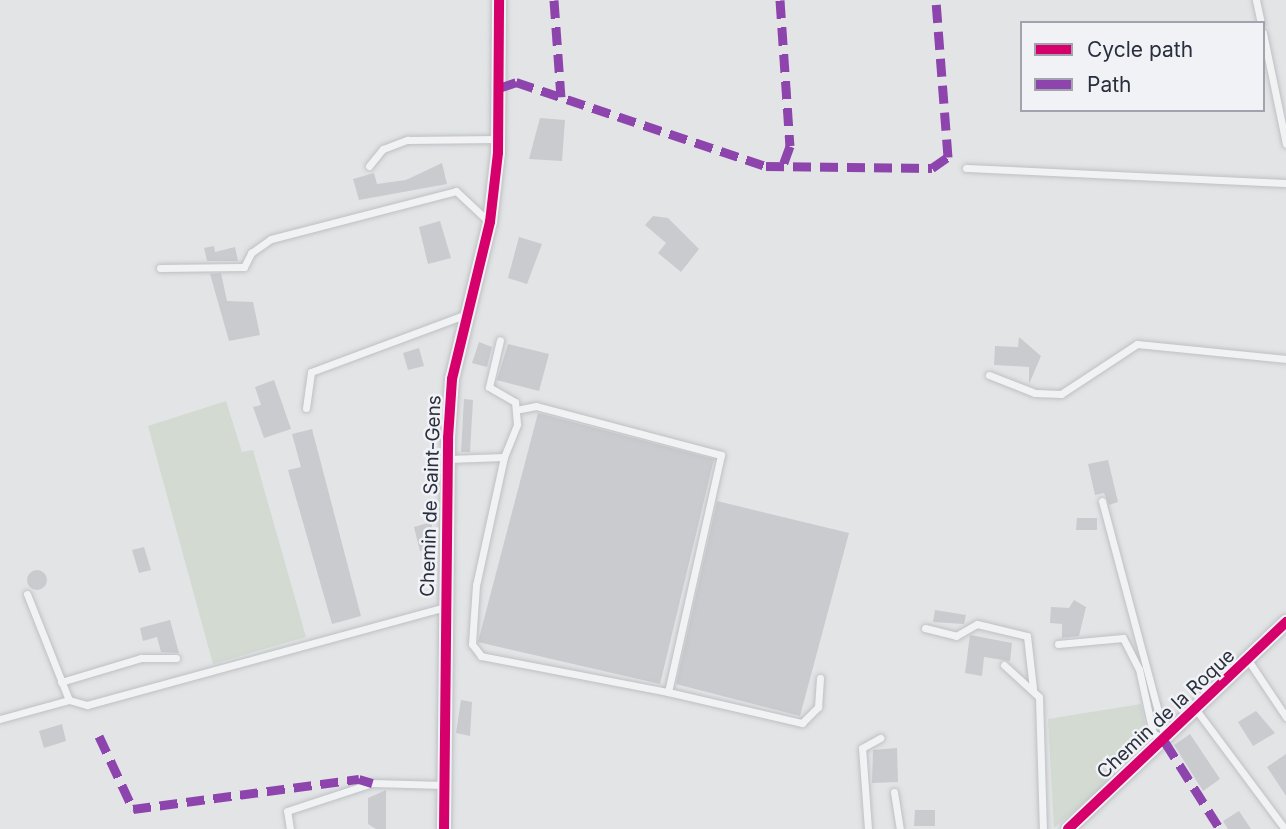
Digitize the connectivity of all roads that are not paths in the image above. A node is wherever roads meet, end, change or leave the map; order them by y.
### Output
1 (499, 0) edge
2 (1256, 0) edge
3 (1261, 21) edge
4 (1265, 43) edge
5 (498, 139) junction
6 (1286, 144) edge
7 (369, 166) dead end
8 (966, 168) dead end
9 (1286, 183) edge
10 (489, 222) junction
11 (160, 268) dead end
12 (467, 314) junction
13 (500, 340) dead end
14 (1286, 359) edge
15 (989, 375) dead end
16 (306, 408) dead end
17 (516, 410) junction
18 (504, 457) junction
19 (448, 459) junction
20 (1102, 500) dead end
21 (27, 594) dead end
22 (446, 607) junction
23 (1286, 622) edge
24 (925, 628) dead end
25 (1058, 644) dead end
26 (176, 658) dead end
27 (1248, 660) junction
28 (1004, 665) dead end
29 (820, 678) dead end
30 (61, 682) junction
31 (1033, 689) junction
32 (668, 692) junction
33 (69, 700) junction
34 (1197, 710) junction
35 (1286, 717) edge
36 (0, 719) edge
37 (880, 738) dead end
38 (1165, 742) junction
39 (444, 785) junction
40 (894, 792) dead end
41 (290, 829) edge
42 (444, 829) edge
43 (868, 829) edge
44 (900, 829) edge
45 (1043, 829) edge
46 (1068, 829) edge
47 (1284, 829) edge

1 - 5 street, Chemin de Saint-Gens
2 - 3 lane
4 - 6 lane
5 - 7 lane
5 - 10 street, Chemin de Saint-Gens
8 - 9 lane
10 - 11 lane
10 - 12 street, Chemin de Saint-Gens
12 - 16 lane
12 - 19 street, Chemin de Saint-Gens
13 - 17 lane
14 - 15 lane
17 - 18 lane
17 - 32 lane
18 - 19 lane
18 - 32 lane
19 - 22 street, Chemin de Saint-Gens
20 - 38 lane
21 - 30 lane
22 - 33 lane
22 - 39 street, Chemin de Saint-Gens
23 - 27 street, Chemin de la Roque
24 - 31 lane
25 - 38 lane
26 - 30 lane
27 - 34 street, Chemin de la Roque
27 - 35 lane
28 - 31 lane
29 - 32 lane
30 - 33 lane
31 - 45 lane
33 - 36 lane
34 - 38 street, Chemin de la Roque
34 - 47 lane
37 - 43 lane
38 - 46 street, Chemin de la Roque
39 - 41 lane
39 - 42 street, Chemin de Saint-Gens
40 - 44 lane

